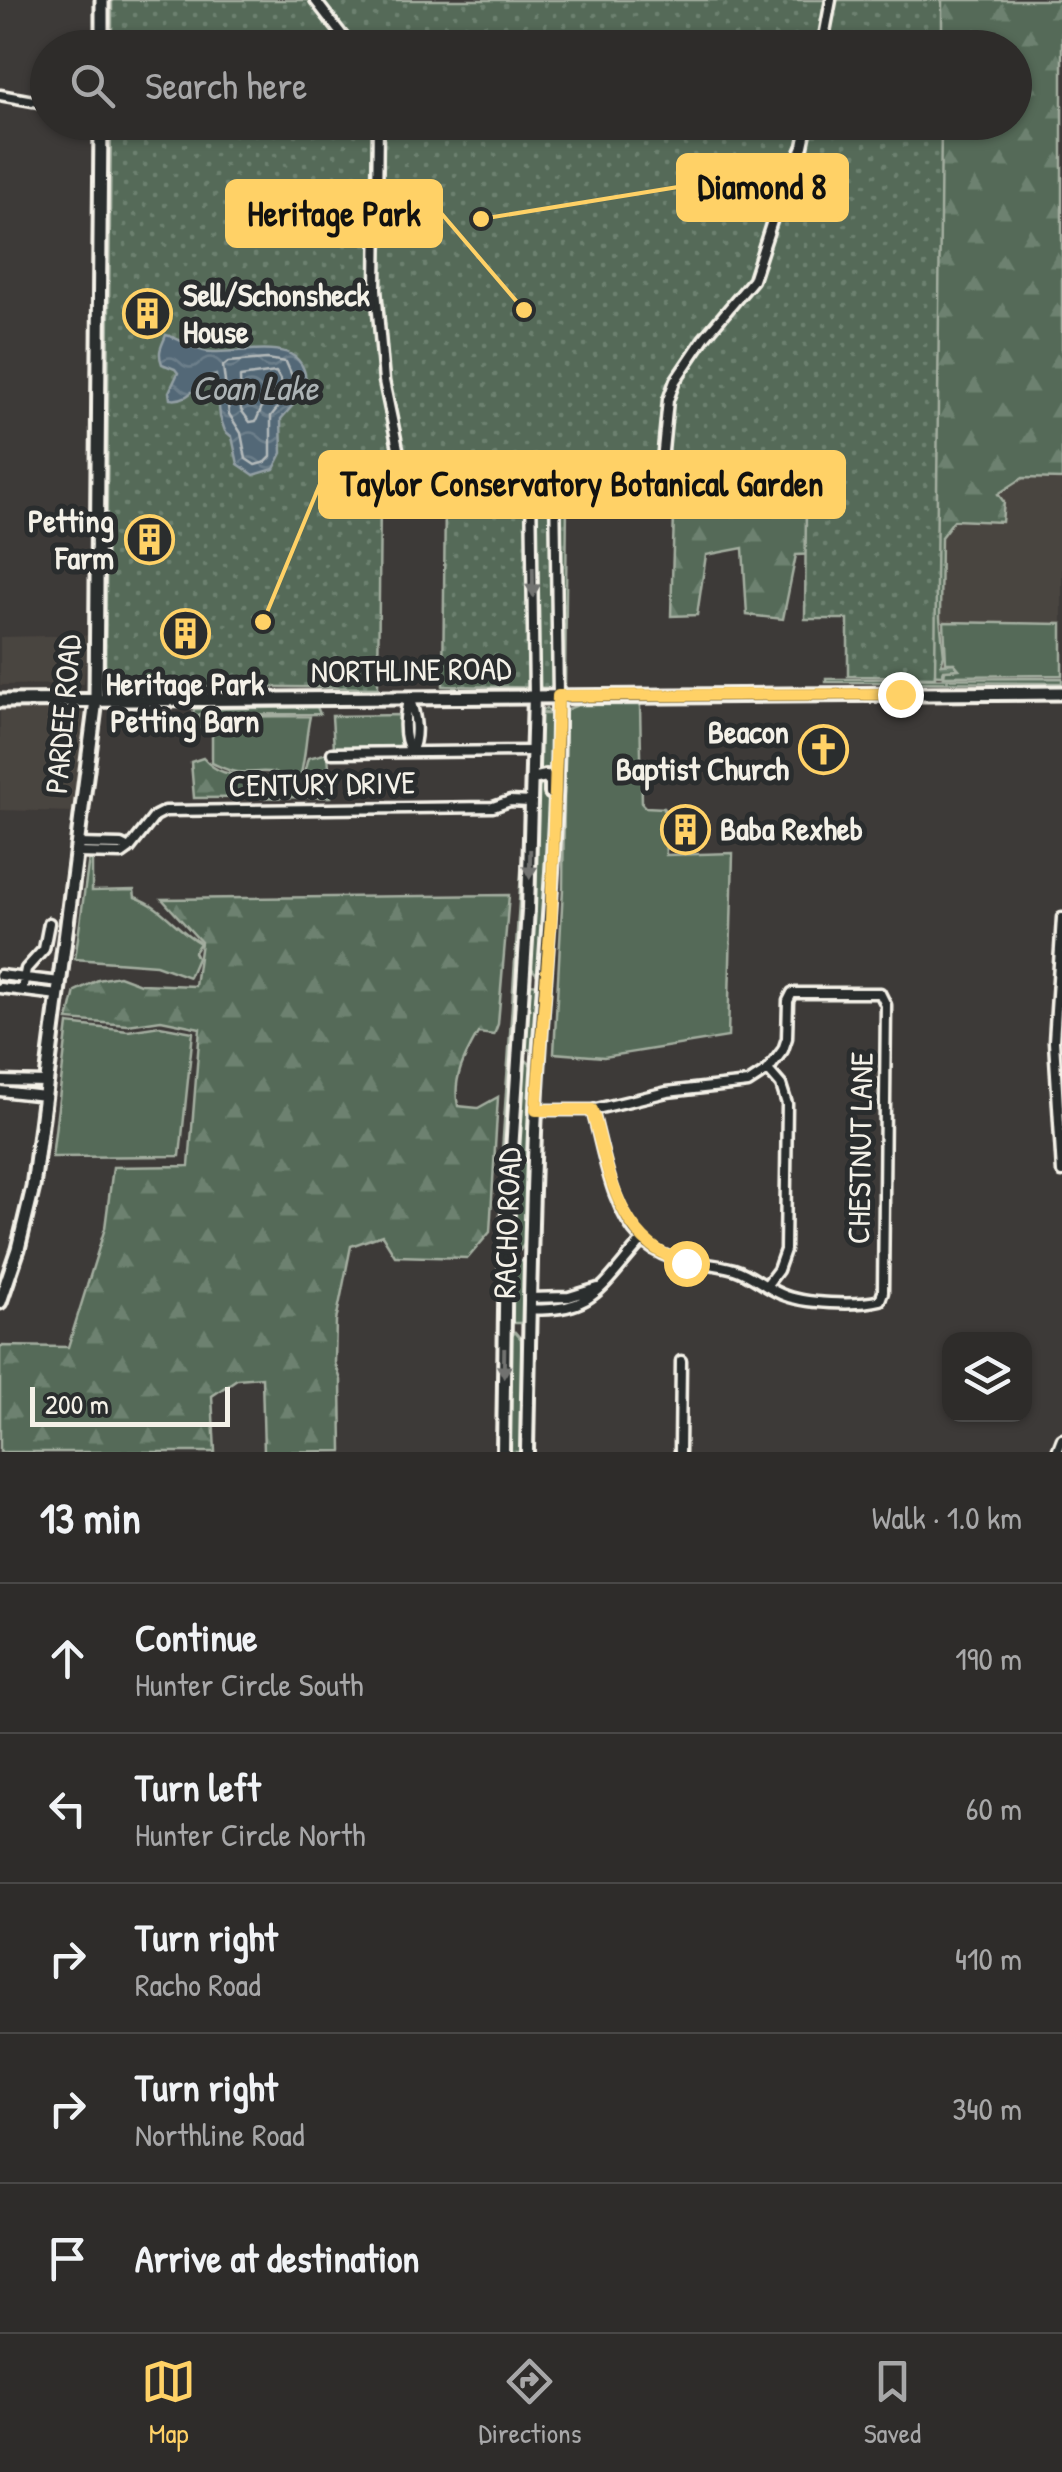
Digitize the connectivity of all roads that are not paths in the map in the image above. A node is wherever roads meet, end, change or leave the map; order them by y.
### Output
1 (102, 0) edge
2 (315, 0) edge
3 (831, 0) edge
4 (102, 30) edge
5 (338, 30) edge
6 (825, 30) edge
7 (0, 95) edge
8 (30, 100) edge
9 (101, 140) edge
10 (378, 140) edge
11 (804, 140) edge
12 (532, 485) junction
13 (555, 485) junction
14 (533, 622) junction
15 (557, 622) junction
16 (1062, 693) edge
17 (534, 696) junction
18 (558, 696) junction
19 (410, 698) junction
20 (96, 700) junction
21 (0, 701) edge
22 (533, 751) junction
23 (332, 752) dead end
24 (411, 752) junction
25 (532, 779) junction
26 (531, 802) junction
27 (76, 849) junction
28 (554, 858) junction
29 (528, 910) junction
30 (1062, 918) edge
31 (49, 923) dead end
32 (0, 975) edge
33 (546, 975) junction
34 (24, 978) junction
35 (0, 988) edge
36 (59, 988) junction
37 (22, 990) junction
38 (517, 1056) junction
39 (768, 1070) junction
40 (0, 1081) edge
41 (47, 1082) junction
42 (0, 1091) edge
43 (45, 1096) junction
44 (536, 1110) junction
45 (592, 1110) junction
46 (536, 1129) junction
47 (1062, 1172) edge
48 (509, 1177) junction
49 (642, 1241) junction
50 (530, 1248) junction
51 (766, 1286) junction
52 (598, 1288) junction
53 (569, 1297) junction
54 (0, 1302) edge
55 (529, 1304) junction
56 (572, 1308) junction
57 (504, 1330) junction
58 (680, 1361) dead end
59 (528, 1399) junction
60 (1062, 1439) edge
61 (503, 1452) edge
62 (527, 1452) edge
63 (680, 1452) edge
64 (1057, 1452) edge

1 - 4 main road
2 - 5 street
3 - 6 street
7 - 8 street
9 - 20 main road, PARDEE ROAD
10 - 12 street
11 - 13 street
12 - 13 street
12 -> 14 street
13 - 15 street
14 - 15 street
14 - 17 street
15 - 18 street
16 - 18 main road, NORTHLINE ROAD
17 - 18 main road, NORTHLINE ROAD
17 - 19 main road, NORTHLINE ROAD
17 - 22 street, RACHO ROAD
18 - 28 street, RACHO ROAD
19 - 20 main road, NORTHLINE ROAD
19 - 24 street
20 - 21 main road, NORTHLINE ROAD
20 - 27 main road, PARDEE ROAD
22 - 24 street
22 - 25 street, RACHO ROAD
23 - 24 street
25 - 26 street, RACHO ROAD
25 - 28 street
26 - 27 street, CENTURY DRIVE
26 -> 29 street, RACHO ROAD
27 - 36 main road, PARDEE ROAD
28 - 33 street, RACHO ROAD
29 - 33 street
29 - 38 street, RACHO ROAD
30 - 47 street
31 - 34 street
32 - 34 street
33 - 44 street, RACHO ROAD
34 - 36 street
34 - 37 street
35 - 37 street
36 - 37 street
36 - 41 main road, PARDEE ROAD
38 - 46 street
38 - 48 street, RACHO ROAD
39 - 45 street
39 - 51 street
39 - 51 street, CHESTNUT LANE
40 - 41 street
41 - 43 main road, PARDEE ROAD
42 - 43 street
43 - 54 main road, PARDEE ROAD
44 - 45 street
44 - 46 street, RACHO ROAD
45 - 49 street
46 - 50 street, RACHO ROAD
48 - 50 street
48 - 57 street, RACHO ROAD
49 - 51 street
49 - 52 street
50 - 55 street, RACHO ROAD
52 - 53 street
52 - 56 street
53 - 55 street
53 - 56 street
55 - 56 street
55 - 59 street, RACHO ROAD
57 - 59 street
57 -> 61 street, RACHO ROAD
58 - 63 street
59 - 62 street, RACHO ROAD
60 - 64 street

